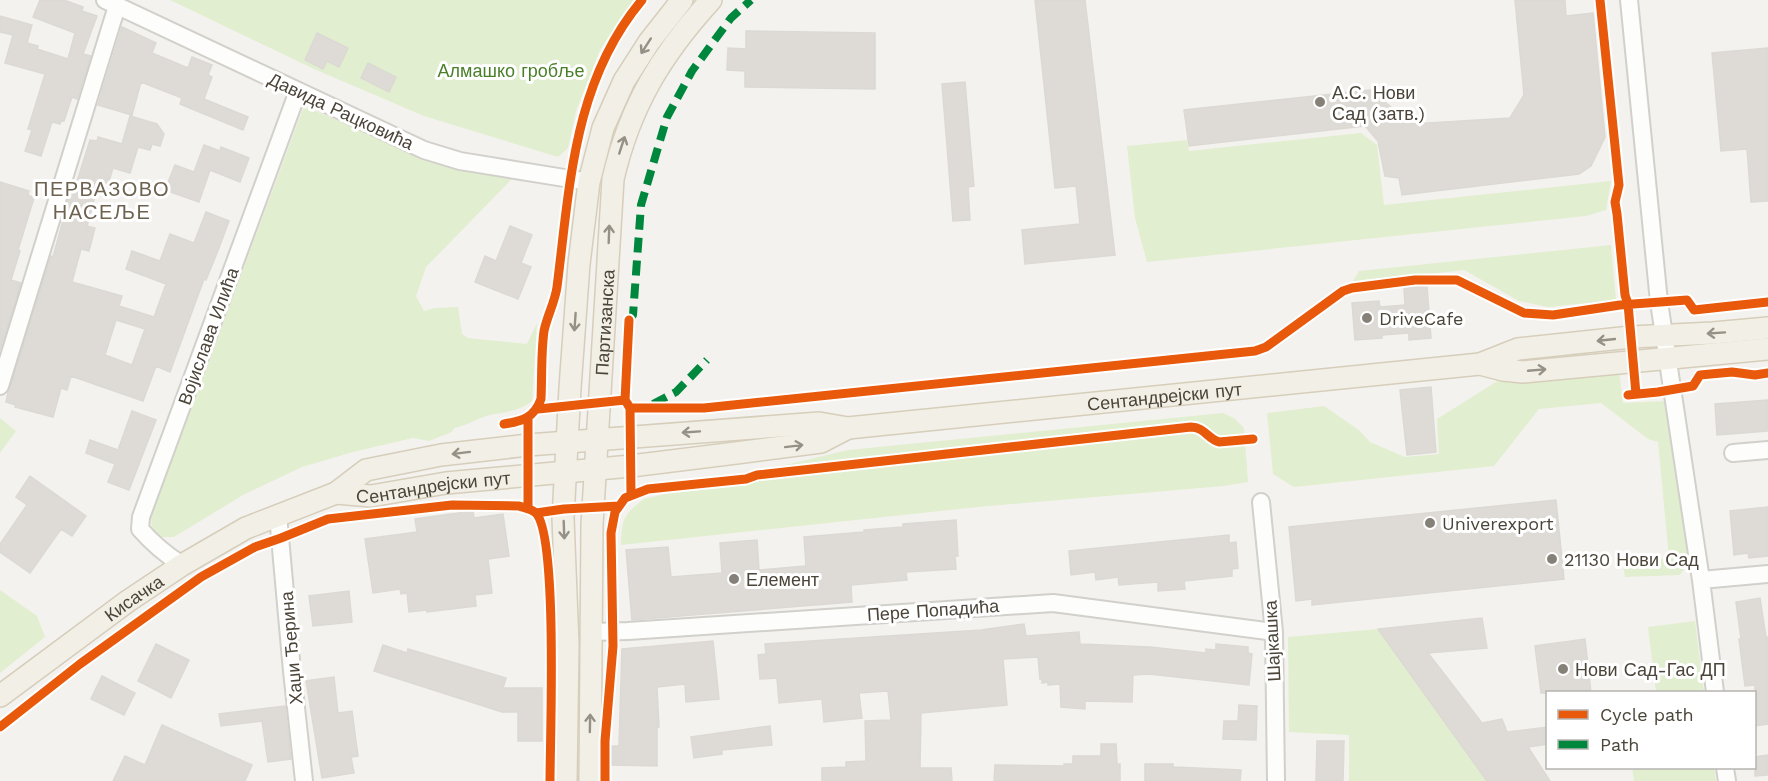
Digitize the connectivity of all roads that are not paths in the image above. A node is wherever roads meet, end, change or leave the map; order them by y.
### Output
1 (682, 0) edge
2 (711, 0) edge
3 (1629, 0) edge
4 (111, 3) edge
5 (298, 91) junction
6 (589, 182) junction
7 (1768, 328) edge
8 (1664, 335) junction
9 (1768, 350) edge
10 (1667, 359) junction
11 (1480, 364) junction
12 (0, 386) edge
13 (848, 428) junction
14 (597, 439) junction
15 (567, 441) junction
16 (1768, 450) edge
17 (1733, 453) dead end
18 (595, 469) junction
19 (566, 472) junction
20 (336, 493) junction
21 (1261, 502) dead end
22 (278, 515) junction
23 (182, 565) junction
24 (1768, 574) edge
25 (1701, 580) junction
26 (591, 632) junction
27 (1274, 632) junction
28 (1715, 691) edge
29 (0, 696) edge
30 (304, 781) edge
31 (566, 781) edge
32 (590, 781) edge
33 (1276, 781) edge

1 -> 6 main road, Партизанска
14 -> 2 main road, Партизанска
3 - 8 street
4 - 5 street, Давида Рацковића
4 - 12 street
5 - 6 street, Давида Рацковића
5 - 23 street, Војислава Илића
6 -> 15 main road, Партизанска
7 -> 8 main road, Сентандрејски пут
8 - 10 street
8 -> 11 main road, Сентандрејски пут
9 - 10 main road, Сентандрејски пут
11 -> 10 main road, Сентандрејски пут
10 - 25 street
11 - 13 main road, Сентандрејски пут
13 -> 14 main road, Сентандрејски пут
18 -> 13 main road, Сентандрејски пут
14 - 15 main road, Сентандрејски пут
14 - 18 main road, Партизанска
15 - 19 main road, Партизанска
15 -> 20 main road, Сентандрејски пут
16 - 17 street
18 - 19 main road, Сентандрејски пут
18 - 26 main road, Партизанска
19 - 20 main road, Сентандрејски пут
19 -> 31 main road, Партизанска
20 - 22 main road, Сентандрејски пут
21 - 27 street, Шајкашка
22 - 23 main road, Кисачка
22 - 30 street, Хаџи Ђерина
23 - 29 main road, Кисачка
24 - 25 street
25 - 28 street
26 - 27 street, Пере Попадића
32 -> 26 main road, Партизанска
27 - 33 street, Шајкашка

